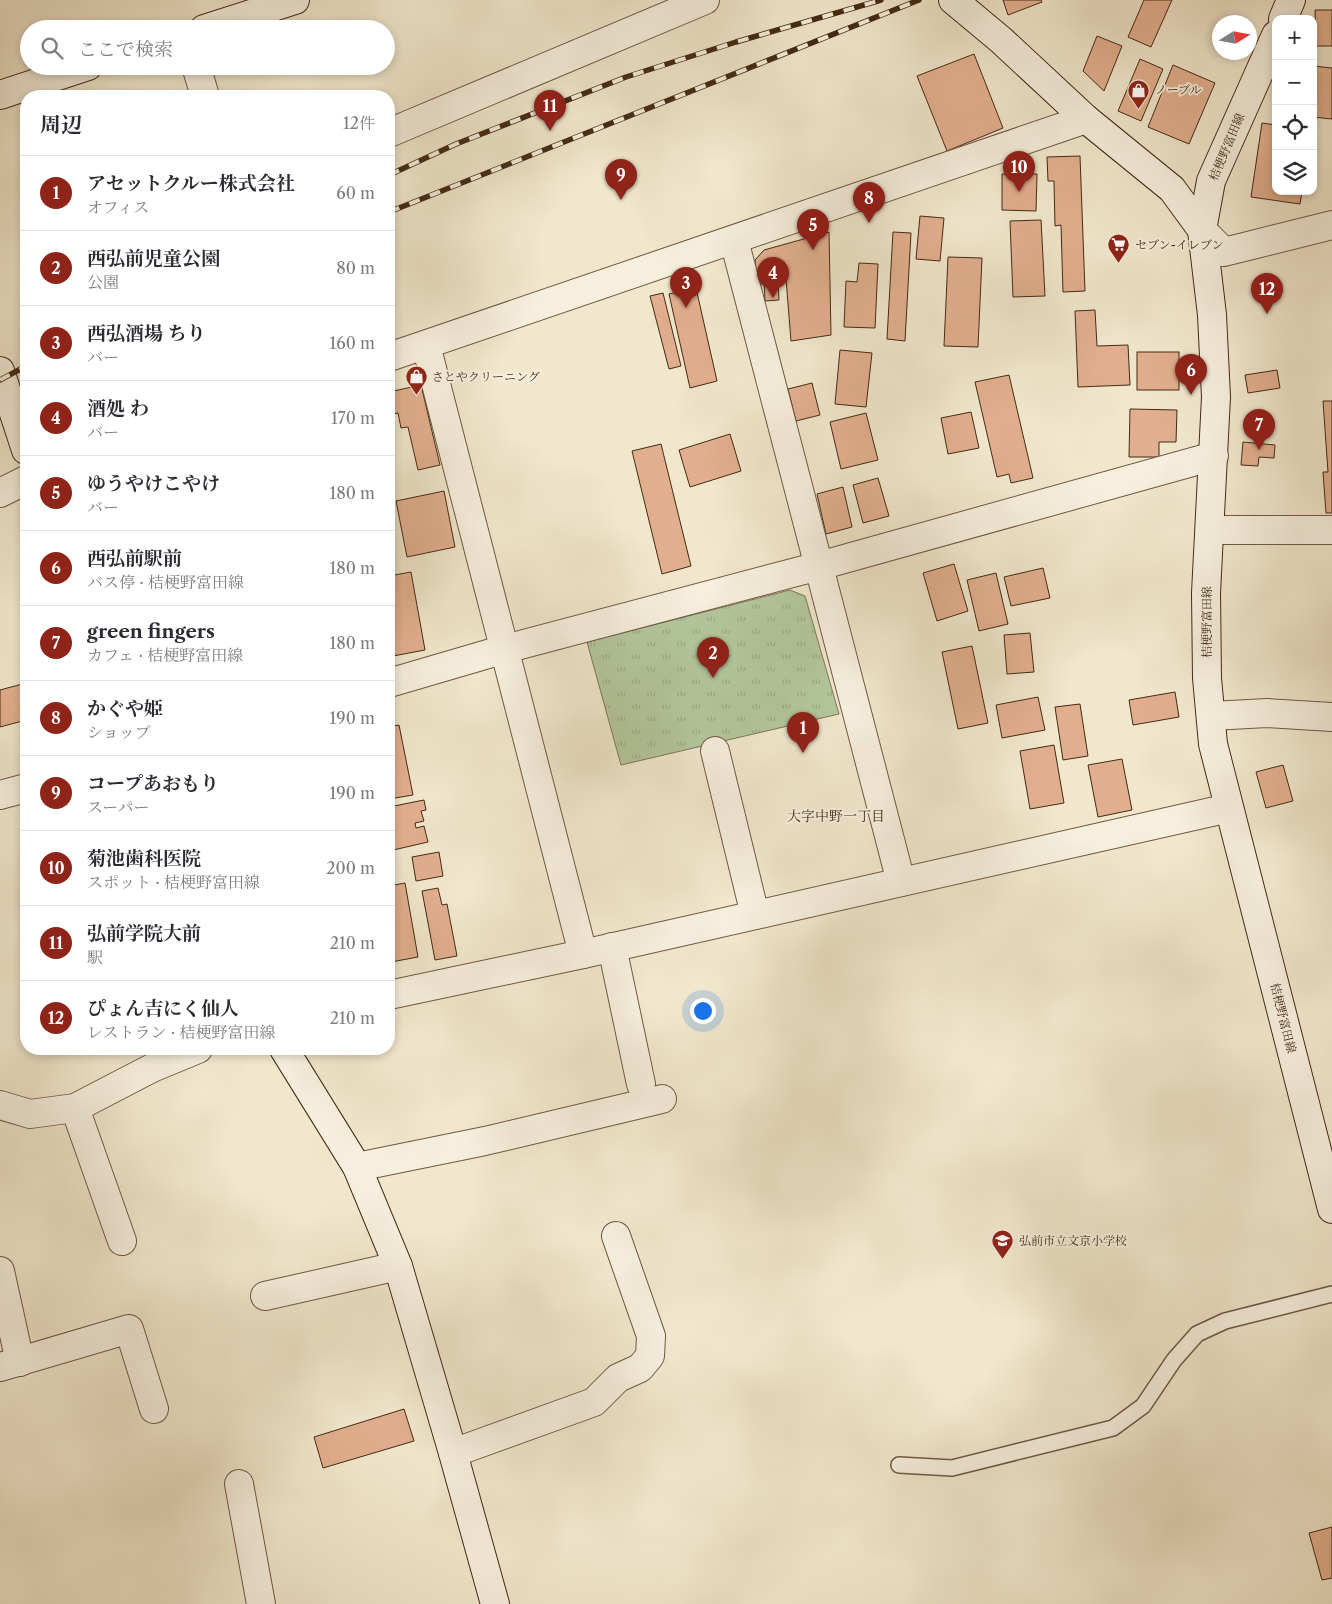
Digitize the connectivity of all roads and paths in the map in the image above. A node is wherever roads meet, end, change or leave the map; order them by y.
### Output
1 (295, 0) edge
2 (705, 0) edge
3 (954, 0) edge
4 (1292, 0) edge
5 (1285, 15) edge
6 (232, 20) edge
7 (1272, 45) edge
8 (61, 75) edge
9 (199, 75) edge
10 (203, 90) edge
11 (0, 95) edge
12 (1086, 119) junction
13 (395, 130) edge
14 (1332, 225) edge
15 (1202, 230) junction
16 (734, 240) junction
17 (426, 345) junction
18 (395, 355) edge
19 (0, 371) edge
20 (20, 432) edge
21 (1214, 456) junction
22 (20, 483) edge
23 (0, 493) edge
24 (1210, 530) junction
25 (1332, 530) edge
26 (819, 566) junction
27 (505, 649) junction
28 (395, 681) edge
29 (1210, 716) junction
30 (1332, 717) edge
31 (715, 751) dead end
32 (20, 790) edge
33 (0, 795) edge
34 (1229, 808) junction
35 (901, 882) junction
36 (755, 915) junction
37 (612, 947) junction
38 (583, 954) junction
39 (395, 994) edge
40 (183, 1055) edge
41 (288, 1055) edge
42 (0, 1105) edge
43 (75, 1108) junction
44 (357, 1167) junction
45 (1332, 1209) edge
46 (616, 1236) dead end
47 (122, 1240) dead end
48 (398, 1266) junction
49 (0, 1271) edge
50 (1332, 1294) edge
51 (264, 1296) dead end
52 (10, 1365) edge
53 (154, 1409) dead end
54 (453, 1453) junction
55 (899, 1465) dead end
56 (239, 1484) dead end
57 (261, 1604) edge
58 (496, 1604) edge

1 - 6 street
2 - 13 street
3 - 12 street
4 - 5 street
7 - 15 street, 桔梗野富田線
8 - 11 street
9 - 10 street
12 - 15 street
12 - 16 street
14 - 15 street
15 - 21 street, 桔梗野富田線
16 - 17 street
16 - 26 street
17 - 18 street
17 - 27 street
19 - 20 street
21 - 24 street, 桔梗野富田線
21 - 26 street
22 - 23 street
24 - 25 street
24 - 29 street, 桔梗野富田線
26 - 27 street
26 - 35 street
27 - 28 street
27 - 38 street
29 - 30 street
29 - 34 street, 桔梗野富田線
31 - 36 street
32 - 33 street
34 - 35 street
34 - 45 street, 桔梗野富田線
35 - 36 street
36 - 37 street
37 - 38 street
37 - 44 street
38 - 39 street
40 - 43 street
41 - 44 street
42 - 43 street
43 - 47 street
44 - 48 street
46 - 54 street
48 - 51 street
48 - 54 street
49 - 52 street
50 - 55 lane
52 - 53 street
54 - 58 street
56 - 57 street

